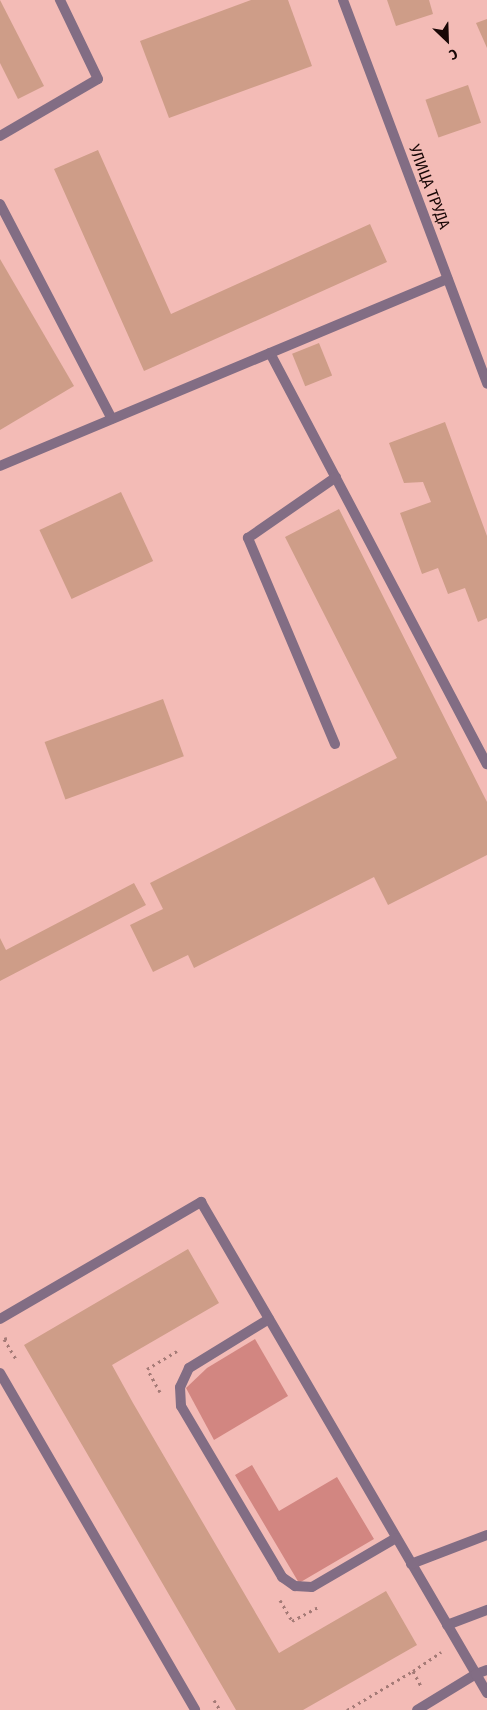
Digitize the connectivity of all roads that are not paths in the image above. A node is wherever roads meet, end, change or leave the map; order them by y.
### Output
1 (60, 0) edge
2 (343, 0) edge
3 (0, 136) edge
4 (0, 204) edge
5 (448, 279) junction
6 (270, 353) junction
7 (487, 384) edge
8 (112, 419) junction
9 (0, 466) edge
10 (336, 477) junction
11 (335, 744) dead end
12 (487, 764) edge
13 (0, 1319) edge
14 (269, 1320) junction
15 (0, 1373) edge
16 (487, 1535) edge
17 (396, 1538) junction
18 (411, 1564) junction
19 (487, 1610) edge
20 (447, 1625) junction
21 (487, 1670) edge
22 (476, 1674) junction
23 (487, 1693) edge
24 (195, 1710) edge
25 (417, 1710) edge

1 - 3 street
2 - 5 street, УЛИЦА ТРУДА
4 - 8 street
5 - 6 street
5 - 7 street, УЛИЦА ТРУДА
6 - 8 street
6 - 10 street
8 - 9 street
10 - 11 street
10 - 12 street
13 - 14 street
14 - 17 street
14 - 17 street
15 - 24 street
16 - 18 street
17 - 18 street
18 - 20 street
19 - 20 street
20 - 22 street
21 - 22 street
22 - 23 street
22 - 25 street

